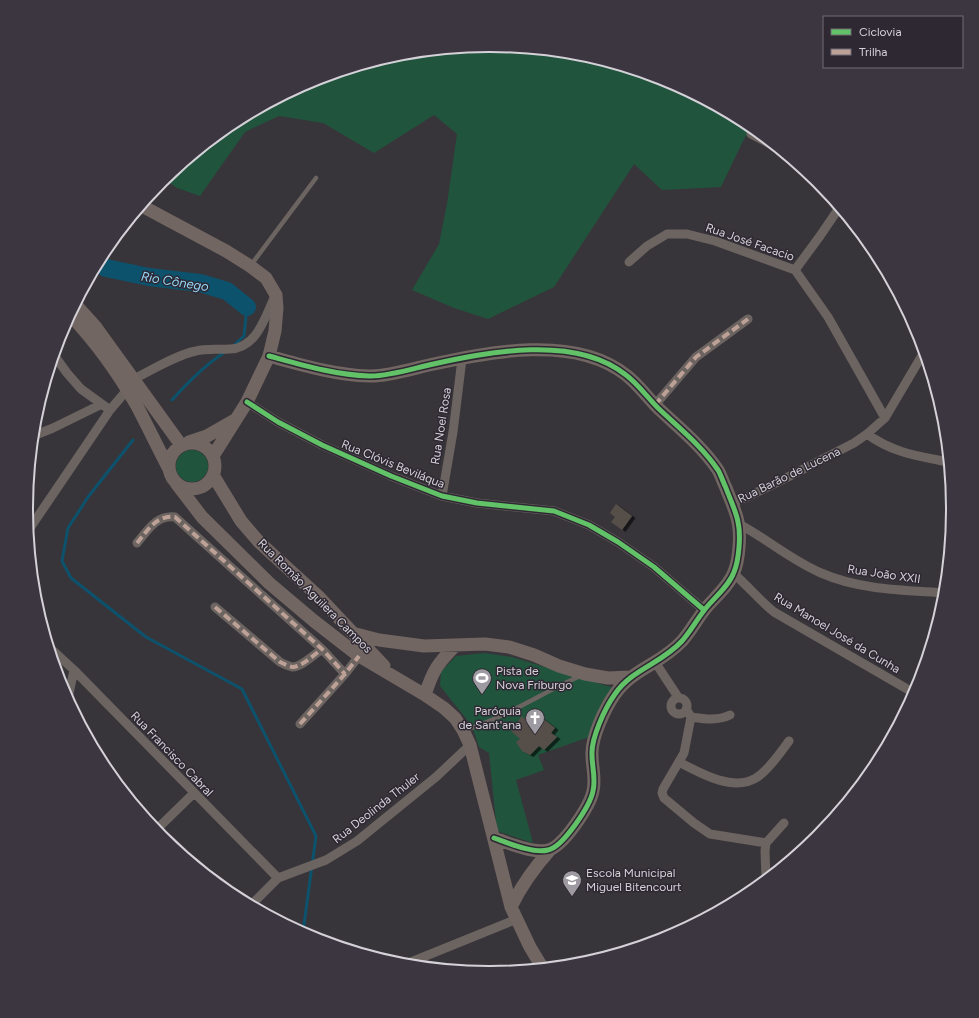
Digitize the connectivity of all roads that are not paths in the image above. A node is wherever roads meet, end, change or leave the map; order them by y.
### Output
1 (316, 178) dead end
2 (146, 208) edge
3 (836, 212) edge
4 (629, 262) dead end
5 (250, 266) junction
6 (795, 270) junction
7 (276, 295) junction
8 (79, 309) edge
9 (75, 319) edge
10 (748, 319) dead end
11 (269, 356) junction
12 (462, 359) junction
13 (58, 360) edge
14 (921, 360) edge
15 (130, 385) junction
16 (247, 402) junction
17 (102, 404) junction
18 (655, 405) junction
19 (110, 410) junction
20 (885, 418) junction
21 (235, 420) junction
22 (40, 433) edge
23 (867, 434) junction
24 (185, 444) junction
25 (213, 456) junction
26 (943, 461) edge
27 (169, 469) junction
28 (213, 475) junction
29 (176, 484) junction
30 (442, 496) junction
31 (732, 503) junction
32 (33, 523) edge
33 (739, 524) junction
34 (137, 543) dead end
35 (734, 574) junction
36 (938, 592) edge
37 (215, 607) dead end
38 (704, 610) junction
39 (356, 634) junction
40 (456, 646) junction
41 (322, 649) junction
42 (56, 654) edge
43 (359, 656) junction
44 (655, 662) junction
45 (74, 670) junction
46 (345, 674) junction
47 (392, 674) junction
48 (585, 674) junction
49 (630, 677) junction
50 (70, 689) edge
51 (908, 690) edge
52 (425, 695) junction
53 (678, 697) junction
54 (688, 713) junction
55 (730, 715) dead end
56 (300, 724) dead end
57 (463, 730) junction
58 (789, 741) dead end
59 (470, 745) junction
60 (679, 762) junction
61 (194, 793) junction
62 (784, 823) dead end
63 (161, 825) edge
64 (494, 838) junction
65 (766, 843) junction
66 (550, 850) junction
67 (766, 872) edge
68 (278, 878) junction
69 (255, 901) edge
70 (511, 907) junction
71 (517, 919) junction
72 (416, 960) edge
73 (540, 963) edge

1 - 5 lane
2 - 5 street
3 - 6 street
4 - 6 street, Rua José Facacio
5 - 7 street
6 - 20 street, Rua José Facacio
7 - 11 street
7 - 15 street
8 - 15 street
9 - 15 street
10 - 18 street
11 - 12 street
11 - 16 street
12 - 18 street
12 - 30 street, Rua Noel Rosa
13 - 17 street
14 - 20 street, Rua Barão de Lucena
15 - 19 street
15 - 24 street
15 - 27 street
16 - 21 street
16 - 30 street, Rua Clóvis Beviláqua
17 - 19 street
17 - 22 street
18 - 31 street
19 - 32 street
20 - 23 street, Rua Barão de Lucena
21 - 24 street
21 - 25 street
23 - 26 street
23 - 31 street, Rua Barão de Lucena
24 - 25 street
24 - 27 street
25 - 28 street
27 - 29 street
28 - 29 street
28 - 39 street, Rua Romão Aguilera Campos
29 - 43 street, Rua Romão Aguilera Campos
30 - 38 street, Rua Clóvis Beviláqua
31 - 33 street, Rua Barão de Lucena
33 - 35 street, Rua Barão de Lucena
33 - 36 street, Rua João XXII
34 - 41 street
35 - 38 street, Rua Barão de Lucena
35 - 51 street, Rua Manoel José da Cunha
37 - 41 street
38 - 44 street, Rua Barão de Lucena
39 - 40 street
39 - 47 street, Rua Romão Aguilera Campos
40 - 48 street
40 - 52 street
41 - 46 street
42 - 45 street, Rua Francisco Cabral
43 - 46 street
43 - 47 street, Rua Romão Aguilera Campos
44 - 49 street, Rua Barão de Lucena
44 - 53 street
45 - 50 street
45 - 61 street, Rua Francisco Cabral
46 - 56 street
47 - 52 street
48 - 49 street
48 - 57 lane
49 - 66 street
52 - 57 street
53 - 54 street
53 - 54 street
54 - 55 street
54 - 60 street
57 - 59 street
58 - 60 street
59 - 64 street
59 - 68 street, Rua Deolinda Thuler
60 - 65 street
61 - 63 street
61 - 68 street, Rua Francisco Cabral
62 - 65 street
64 - 66 street
64 - 70 street
65 - 67 street
66 - 70 street
68 - 69 street, Rua Deolinda Thuler
70 - 71 street
71 - 72 street
71 - 73 street

